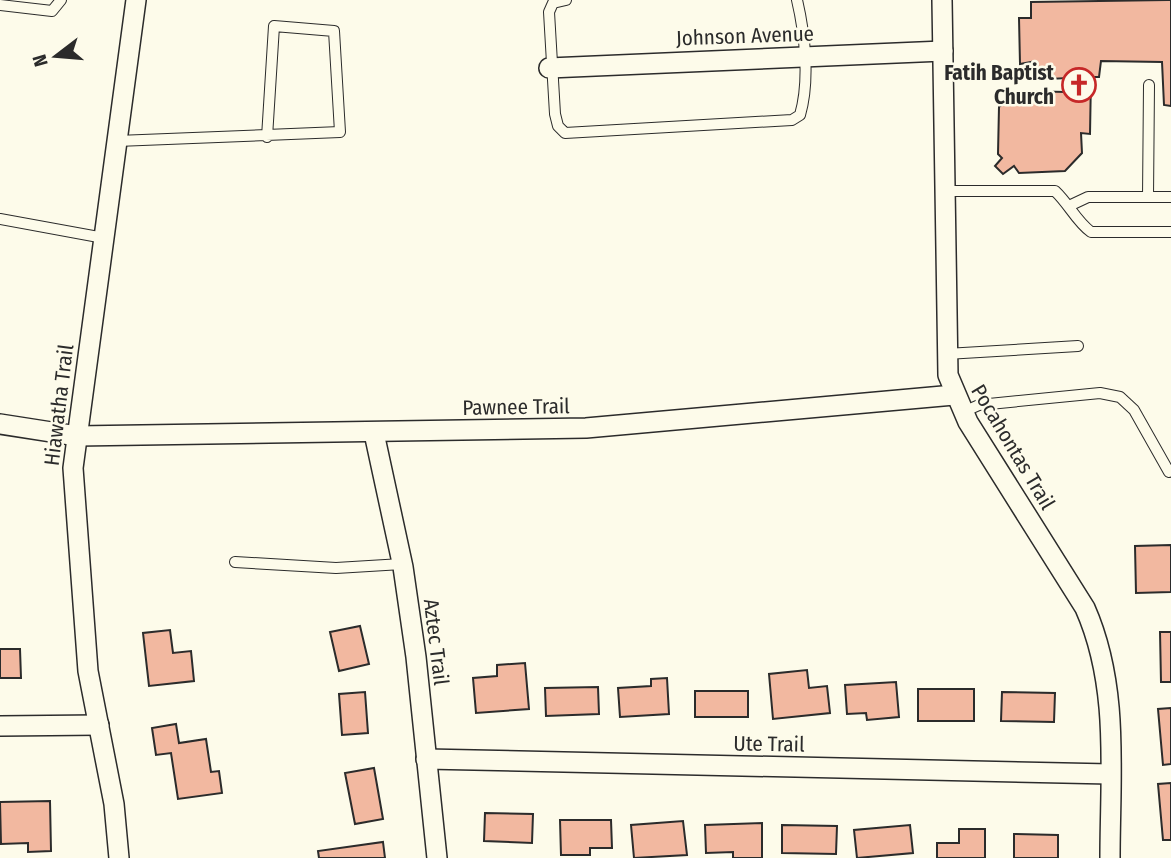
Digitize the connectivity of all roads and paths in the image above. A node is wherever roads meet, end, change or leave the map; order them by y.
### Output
1 (61, 0) edge
2 (135, 0) edge
3 (566, 0) edge
4 (797, 0) edge
5 (942, 0) edge
6 (0, 5) edge
7 (943, 51) junction
8 (804, 57) junction
9 (550, 67) junction
10 (1149, 85) dead end
11 (267, 137) junction
12 (117, 141) junction
13 (945, 191) junction
14 (1148, 197) junction
15 (1171, 197) edge
16 (1071, 205) junction
17 (0, 219) edge
18 (1171, 232) edge
19 (104, 238) junction
20 (1078, 346) dead end
21 (946, 354) junction
22 (959, 403) junction
23 (0, 424) edge
24 (374, 433) junction
25 (77, 436) junction
26 (1169, 472) edge
27 (234, 562) dead end
28 (402, 564) junction
29 (99, 725) junction
30 (0, 726) edge
31 (426, 759) junction
32 (1110, 774) junction
33 (119, 858) edge
34 (437, 858) edge
35 (1110, 858) edge

1 - 6 lane
2 - 12 street, Hiawatha Trail
3 - 9 lane
4 - 8 lane
5 - 7 street, Pocahontas Trail
7 - 8 street, Johnson Avenue
7 - 13 street, Pocahontas Trail
8 - 9 street, Johnson Avenue
8 - 9 lane
10 - 14 lane
11 - 11 lane
11 - 12 lane
12 - 19 street, Hiawatha Trail
13 - 16 lane
13 - 21 street, Pocahontas Trail
14 - 15 lane
14 - 16 lane
16 - 18 lane
17 - 19 lane
19 - 25 street, Hiawatha Trail
20 - 21 lane
21 - 22 street, Pocahontas Trail
22 - 24 street, Pawnee Trail
22 - 26 lane
22 - 32 street, Pocahontas Trail
23 - 25 street, Pawnee Trail
24 - 25 street, Pawnee Trail
24 - 28 street, Aztec Trail
25 - 29 street, Hiawatha Trail
27 - 28 lane
28 - 31 street, Aztec Trail
29 - 30 street
29 - 33 street, Hiawatha Trail
31 - 32 street, Ute Trail
31 - 34 street, Aztec Trail
32 - 35 street, Pocahontas Trail

